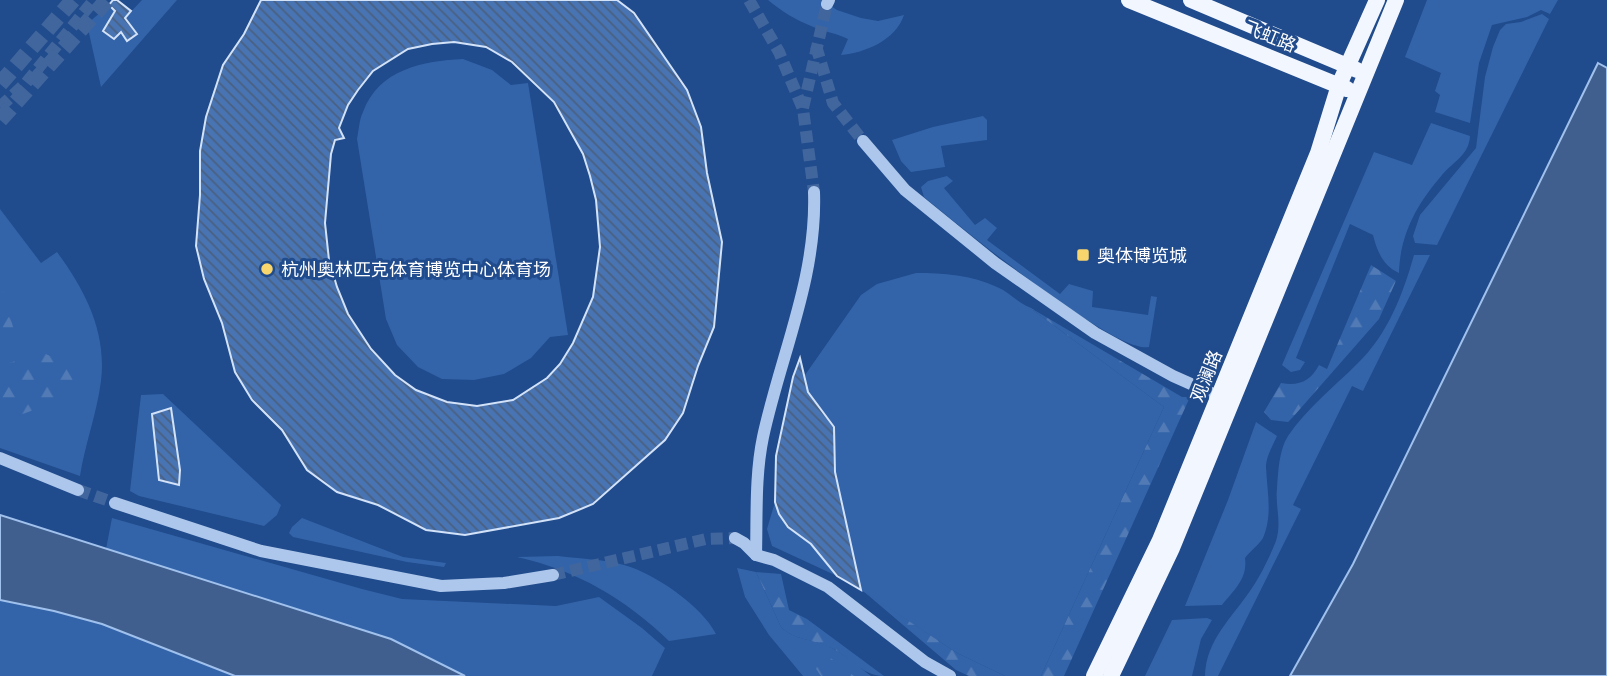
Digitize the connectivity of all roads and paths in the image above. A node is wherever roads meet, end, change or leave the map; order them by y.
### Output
1 (1129, 0) edge
2 (1191, 0) edge
3 (1377, 0) edge
4 (1396, 0) edge
5 (1347, 66) junction
6 (1366, 74) junction
7 (1339, 85) junction
8 (1357, 93) junction
9 (863, 141) tunnel mouth
10 (814, 191) tunnel mouth
11 (1218, 396) junction
12 (0, 458) edge
13 (78, 490) tunnel mouth
14 (115, 503) tunnel mouth
15 (735, 538) tunnel mouth
16 (756, 555) junction
17 (553, 575) tunnel mouth
18 (950, 676) edge
19 (1094, 676) edge
20 (1111, 676) edge

1 - 7 main road, 飞虹路
2 - 5 main road, 飞虹路
3 - 5 main road, 观澜路
4 - 6 main road, 观澜路
5 - 6 main road, 飞虹路
5 - 7 main road, 观澜路
6 - 8 main road, 观澜路
7 - 8 main road, 飞虹路
7 - 11 main road, 观澜路
8 - 20 main road, 观澜路
9 - 11 street
10 - 16 street
11 - 19 main road, 观澜路
12 - 13 street
14 - 17 street
15 - 16 street
16 - 18 street

